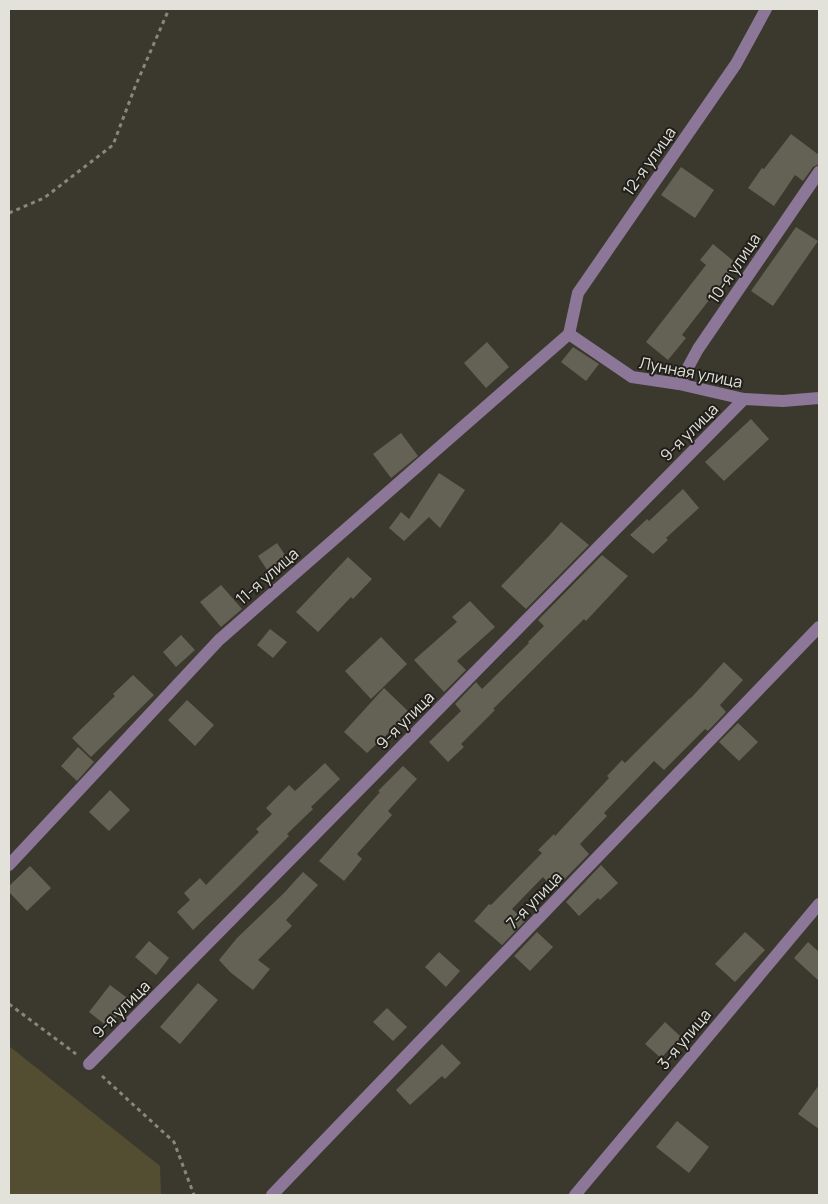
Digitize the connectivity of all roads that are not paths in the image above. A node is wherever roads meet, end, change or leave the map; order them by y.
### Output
1 (766, 9) edge
2 (819, 172) edge
3 (569, 334) junction
4 (679, 384) junction
5 (819, 398) edge
6 (744, 399) junction
7 (819, 627) edge
8 (9, 866) edge
9 (819, 904) edge
10 (89, 1064) road end
11 (272, 1195) edge
12 (575, 1195) edge

1 - 3 street, 12-я улица
2 - 4 street, 10-я улица
3 - 4 street, Лунная улица
3 - 8 street, 11-я улица
4 - 6 street, Лунная улица
5 - 6 street, Лунная улица
6 - 10 street, 9-я улица
7 - 11 street, 7-я улица
9 - 12 street, 3-я улица

